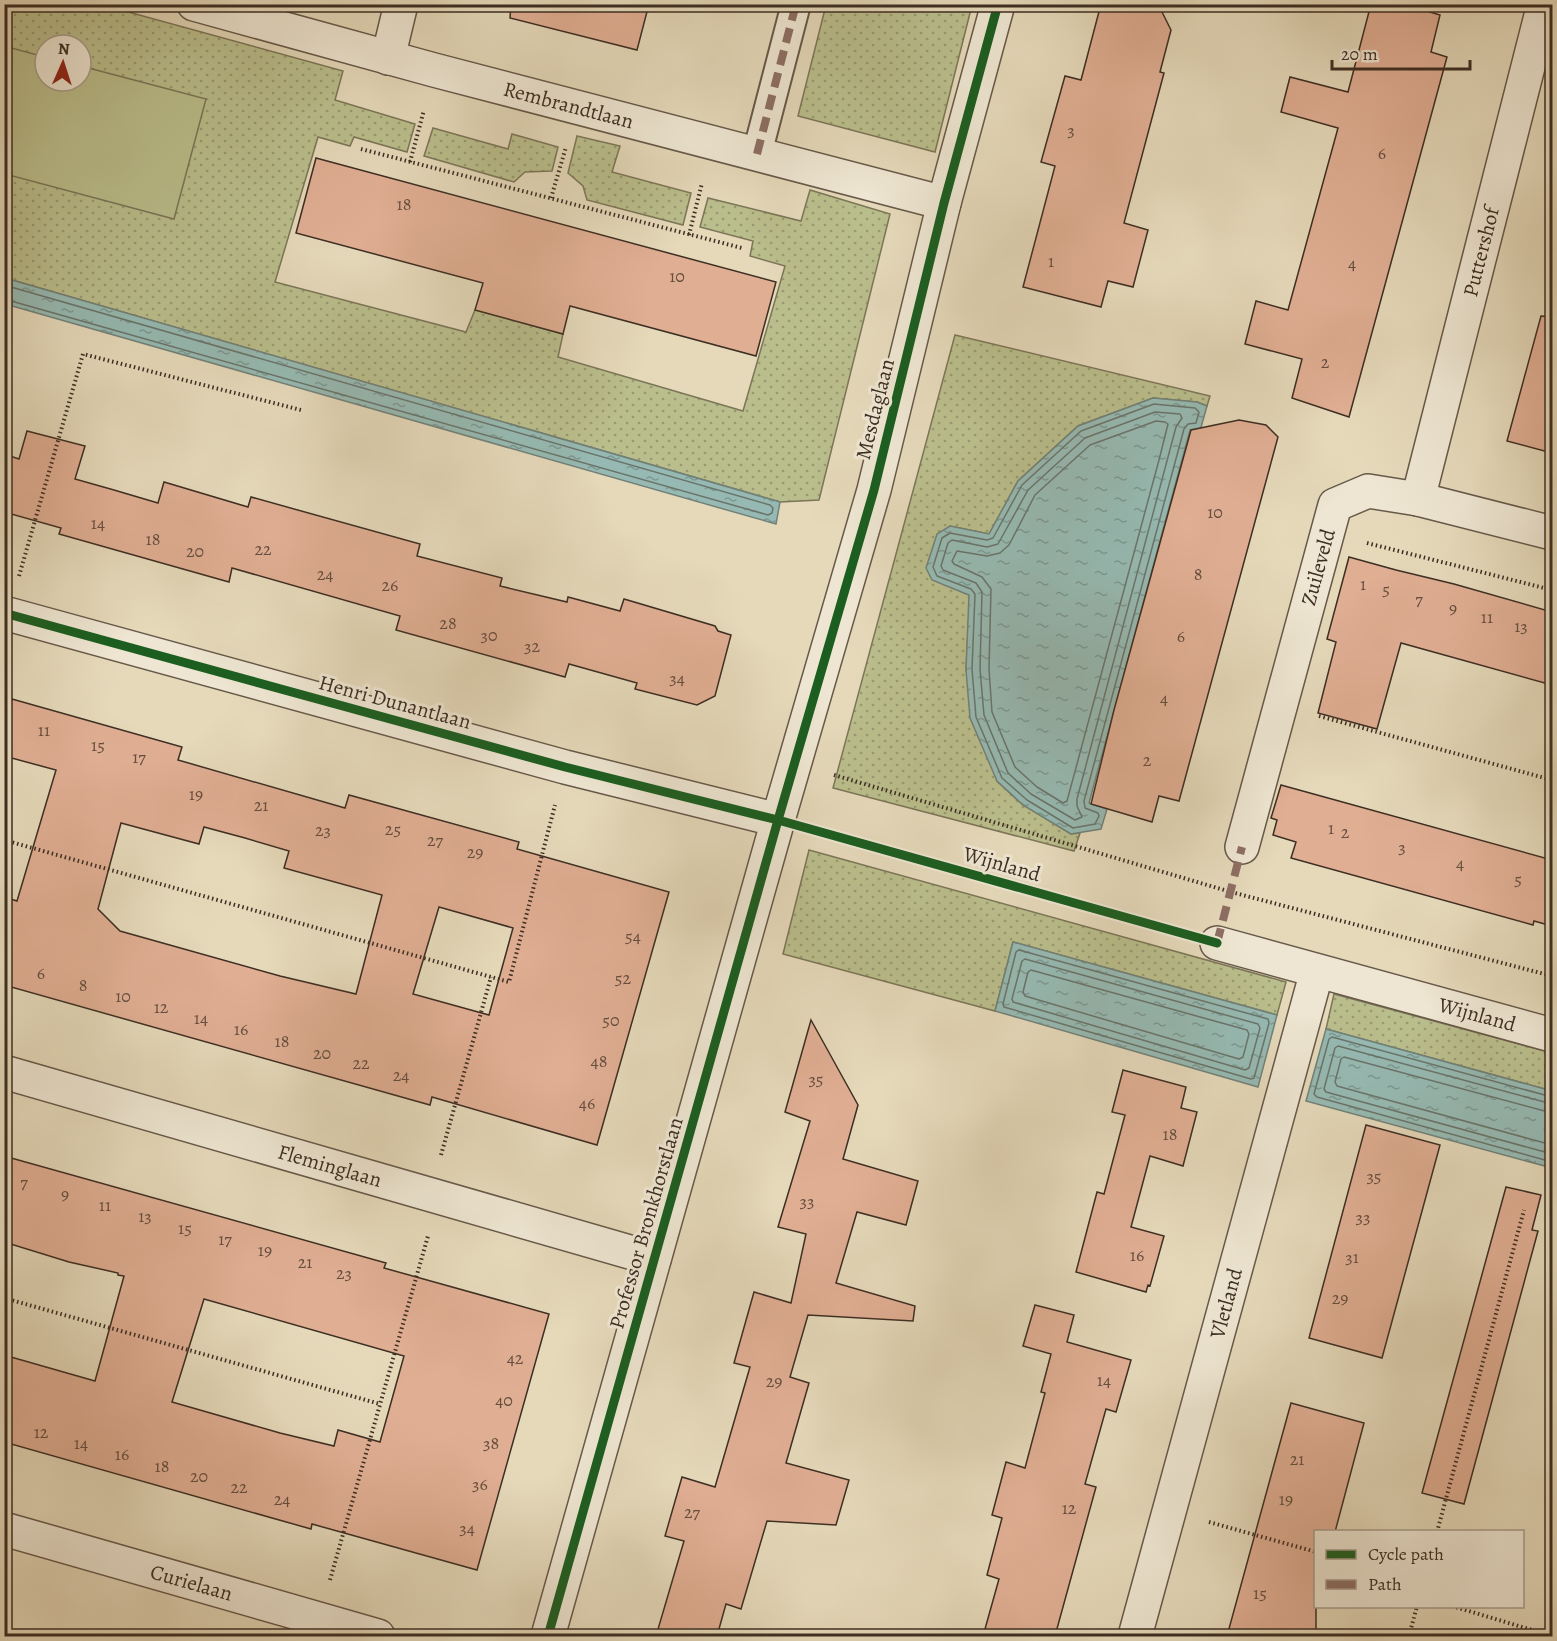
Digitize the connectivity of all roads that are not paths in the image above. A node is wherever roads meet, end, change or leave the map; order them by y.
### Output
1 (194, 4) edge
2 (401, 4) edge
3 (796, 4) edge
4 (998, 4) edge
5 (1544, 4) edge
6 (388, 58) junction
7 (757, 154) junction
8 (944, 203) junction
9 (1418, 499) junction
10 (1552, 533) edge
11 (6, 614) edge
12 (778, 820) junction
13 (1242, 847) dead end
14 (1217, 943) dead end
15 (1317, 971) junction
16 (1552, 1035) edge
17 (4, 1072) edge
18 (654, 1259) junction
19 (4, 1529) edge
20 (378, 1636) edge
21 (548, 1636) edge
22 (1135, 1636) edge

1 - 6 street, Rembrandtlaan
2 - 6 street
3 - 7 street
4 - 8 street, Mesdaglaan
5 - 9 street, Puttershof
6 - 7 street, Rembrandtlaan
7 - 8 street, Rembrandtlaan
8 - 12 street, Mesdaglaan
9 - 10 street, Zuileveld
9 - 13 street, Zuileveld
11 - 12 street, Henri Dunantlaan
12 - 18 street, Professor Bronkhorstlaan
14 - 15 street, Wijnland
15 - 16 street, Wijnland
15 - 22 street, Vletland
17 - 18 street, Fleminglaan
18 - 21 street, Professor Bronkhorstlaan
19 - 20 street, Curielaan

